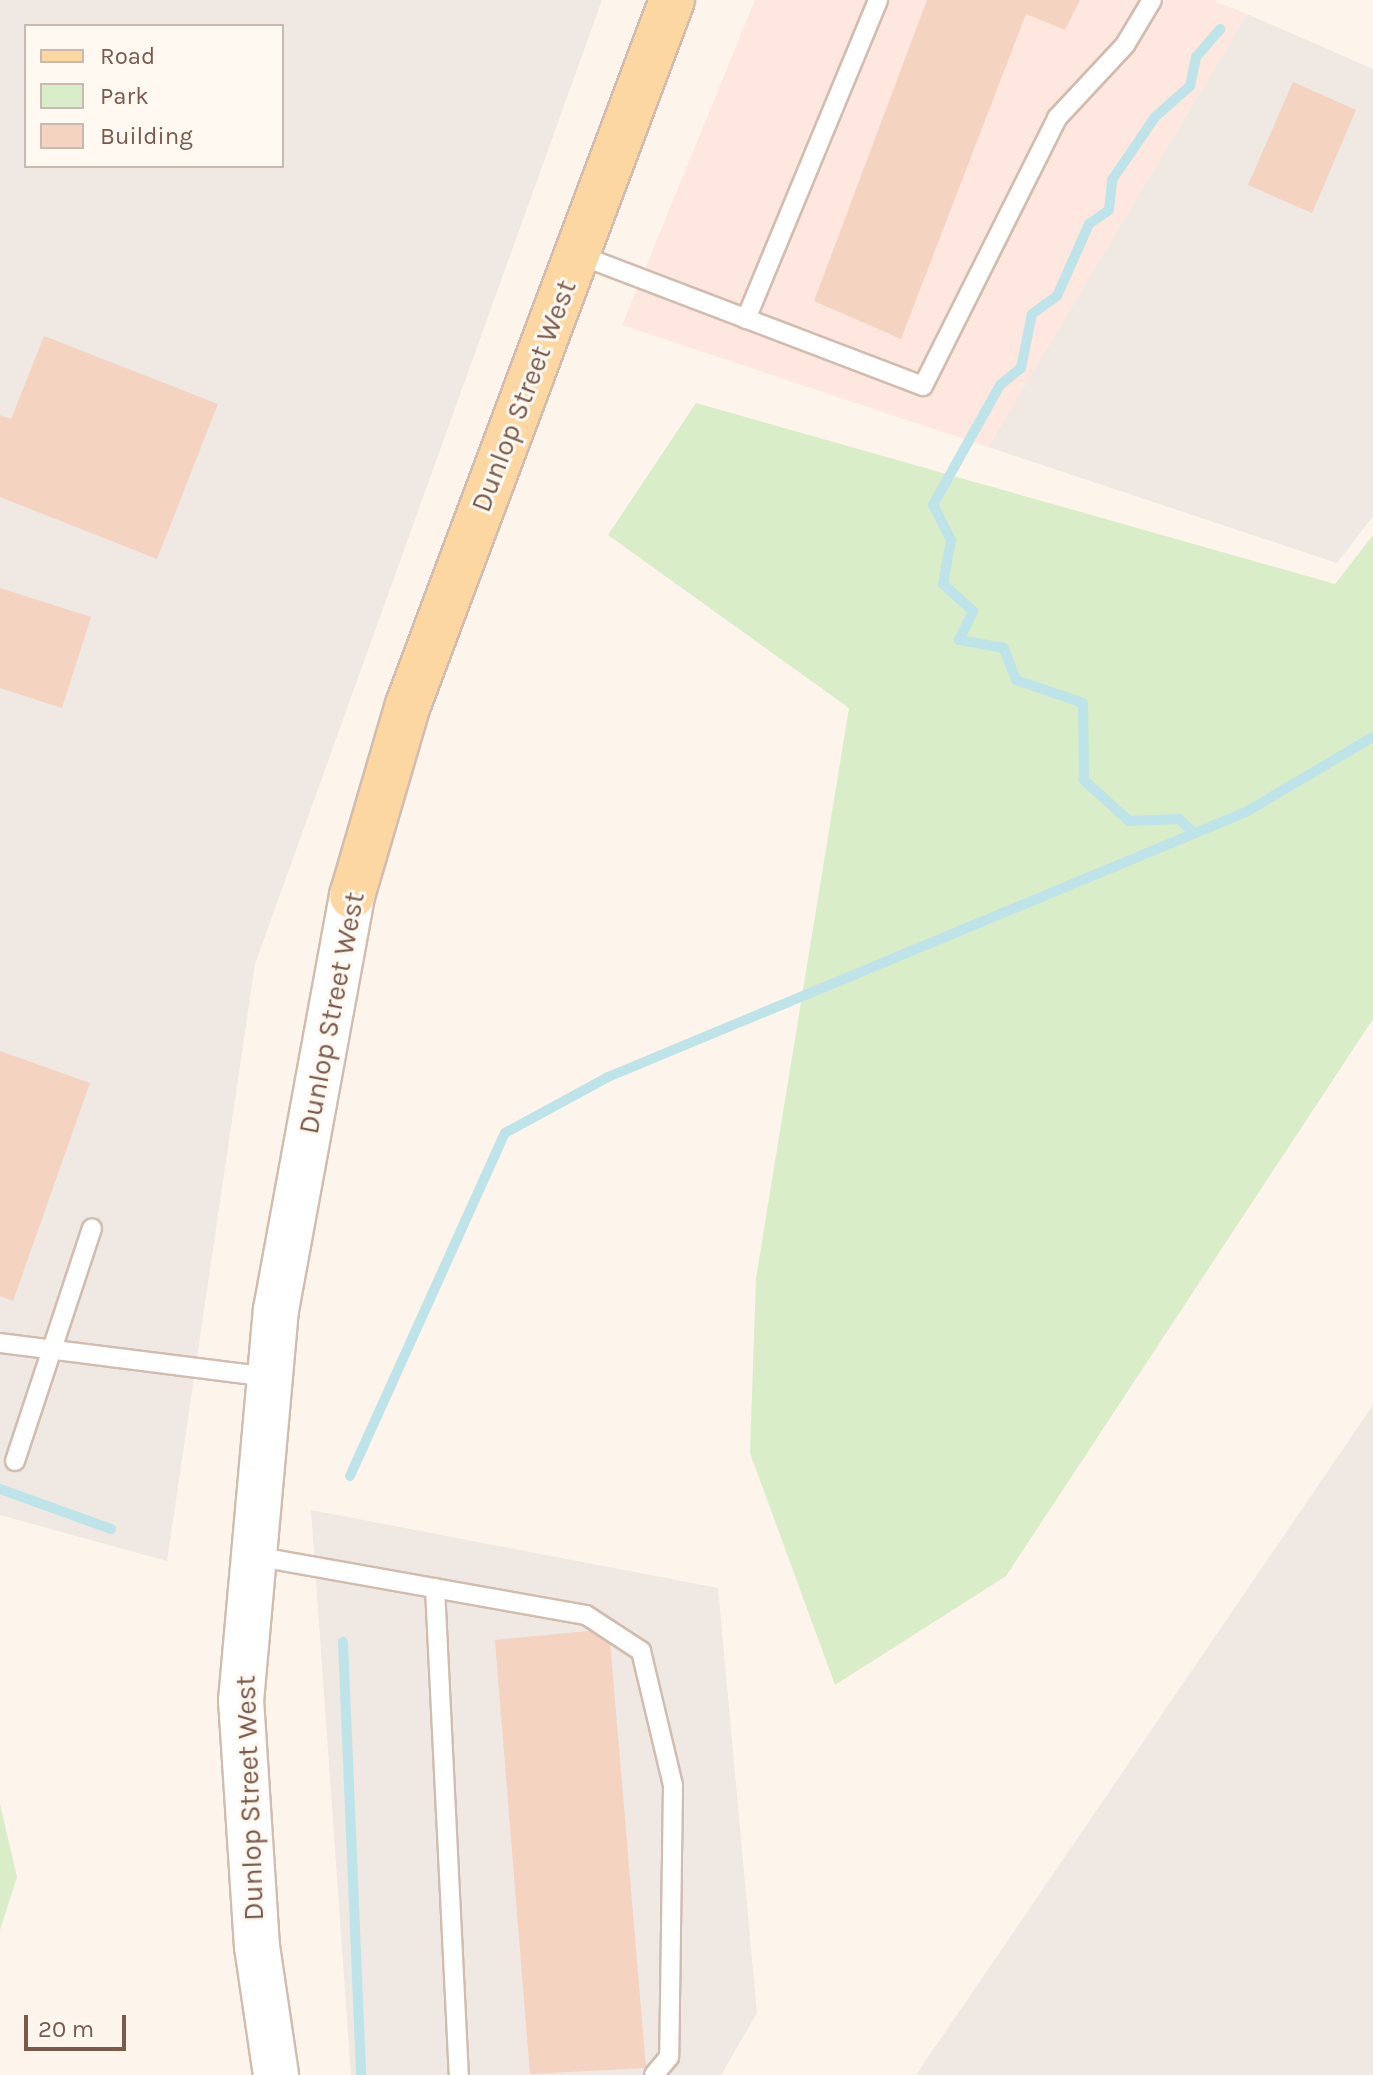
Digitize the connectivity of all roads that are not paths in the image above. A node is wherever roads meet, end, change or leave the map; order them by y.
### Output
1 (672, 0) edge
2 (878, 0) edge
3 (1152, 0) edge
4 (577, 254) junction
5 (746, 319) junction
6 (92, 1228) dead end
7 (0, 1343) edge
8 (53, 1352) junction
9 (270, 1377) junction
10 (15, 1461) dead end
11 (254, 1556) junction
12 (435, 1588) junction
13 (276, 2075) edge
14 (459, 2075) edge
15 (654, 2075) edge

1 - 4 main road, Dunlop Street West
2 - 5 lane
3 - 5 lane
4 - 5 lane
4 - 9 main road, Dunlop Street West
6 - 8 lane
7 - 8 lane
8 - 9 lane
8 - 10 lane
9 - 11 main road, Dunlop Street West
11 - 12 lane
11 - 13 main road, Dunlop Street West
12 - 14 lane
12 - 15 lane

